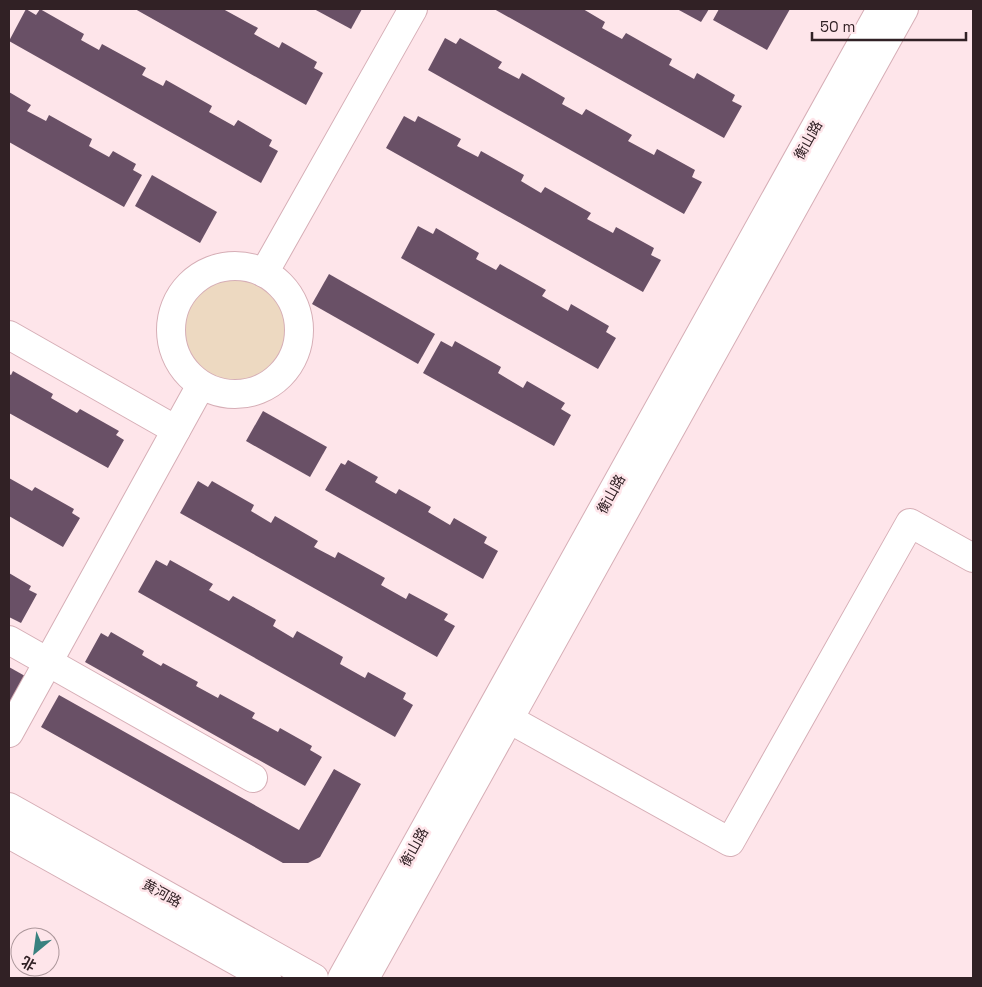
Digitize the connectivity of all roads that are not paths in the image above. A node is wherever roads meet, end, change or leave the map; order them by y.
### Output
1 (413, 9) edge
2 (881, 9) edge
3 (904, 9) edge
4 (264, 273) junction
5 (9, 335) edge
6 (201, 385) junction
7 (176, 430) junction
8 (973, 558) edge
9 (9, 640) edge
10 (48, 662) junction
11 (509, 718) junction
12 (9, 733) edge
13 (253, 778) dead end
14 (9, 807) edge
15 (9, 834) edge
16 (267, 978) edge
17 (314, 978) edge
18 (342, 978) edge
19 (365, 978) edge

1 - 4 street
2 - 18 street, 衡山路
3 - 11 street, 衡山路
4 - 6 street
4 - 6 street
5 - 7 street
6 - 7 street
7 - 10 street
8 - 11 street
9 - 10 street
10 - 12 street
10 - 13 street
11 - 19 street, 衡山路
14 - 17 street, 黄河路
15 - 16 street, 黄河路

